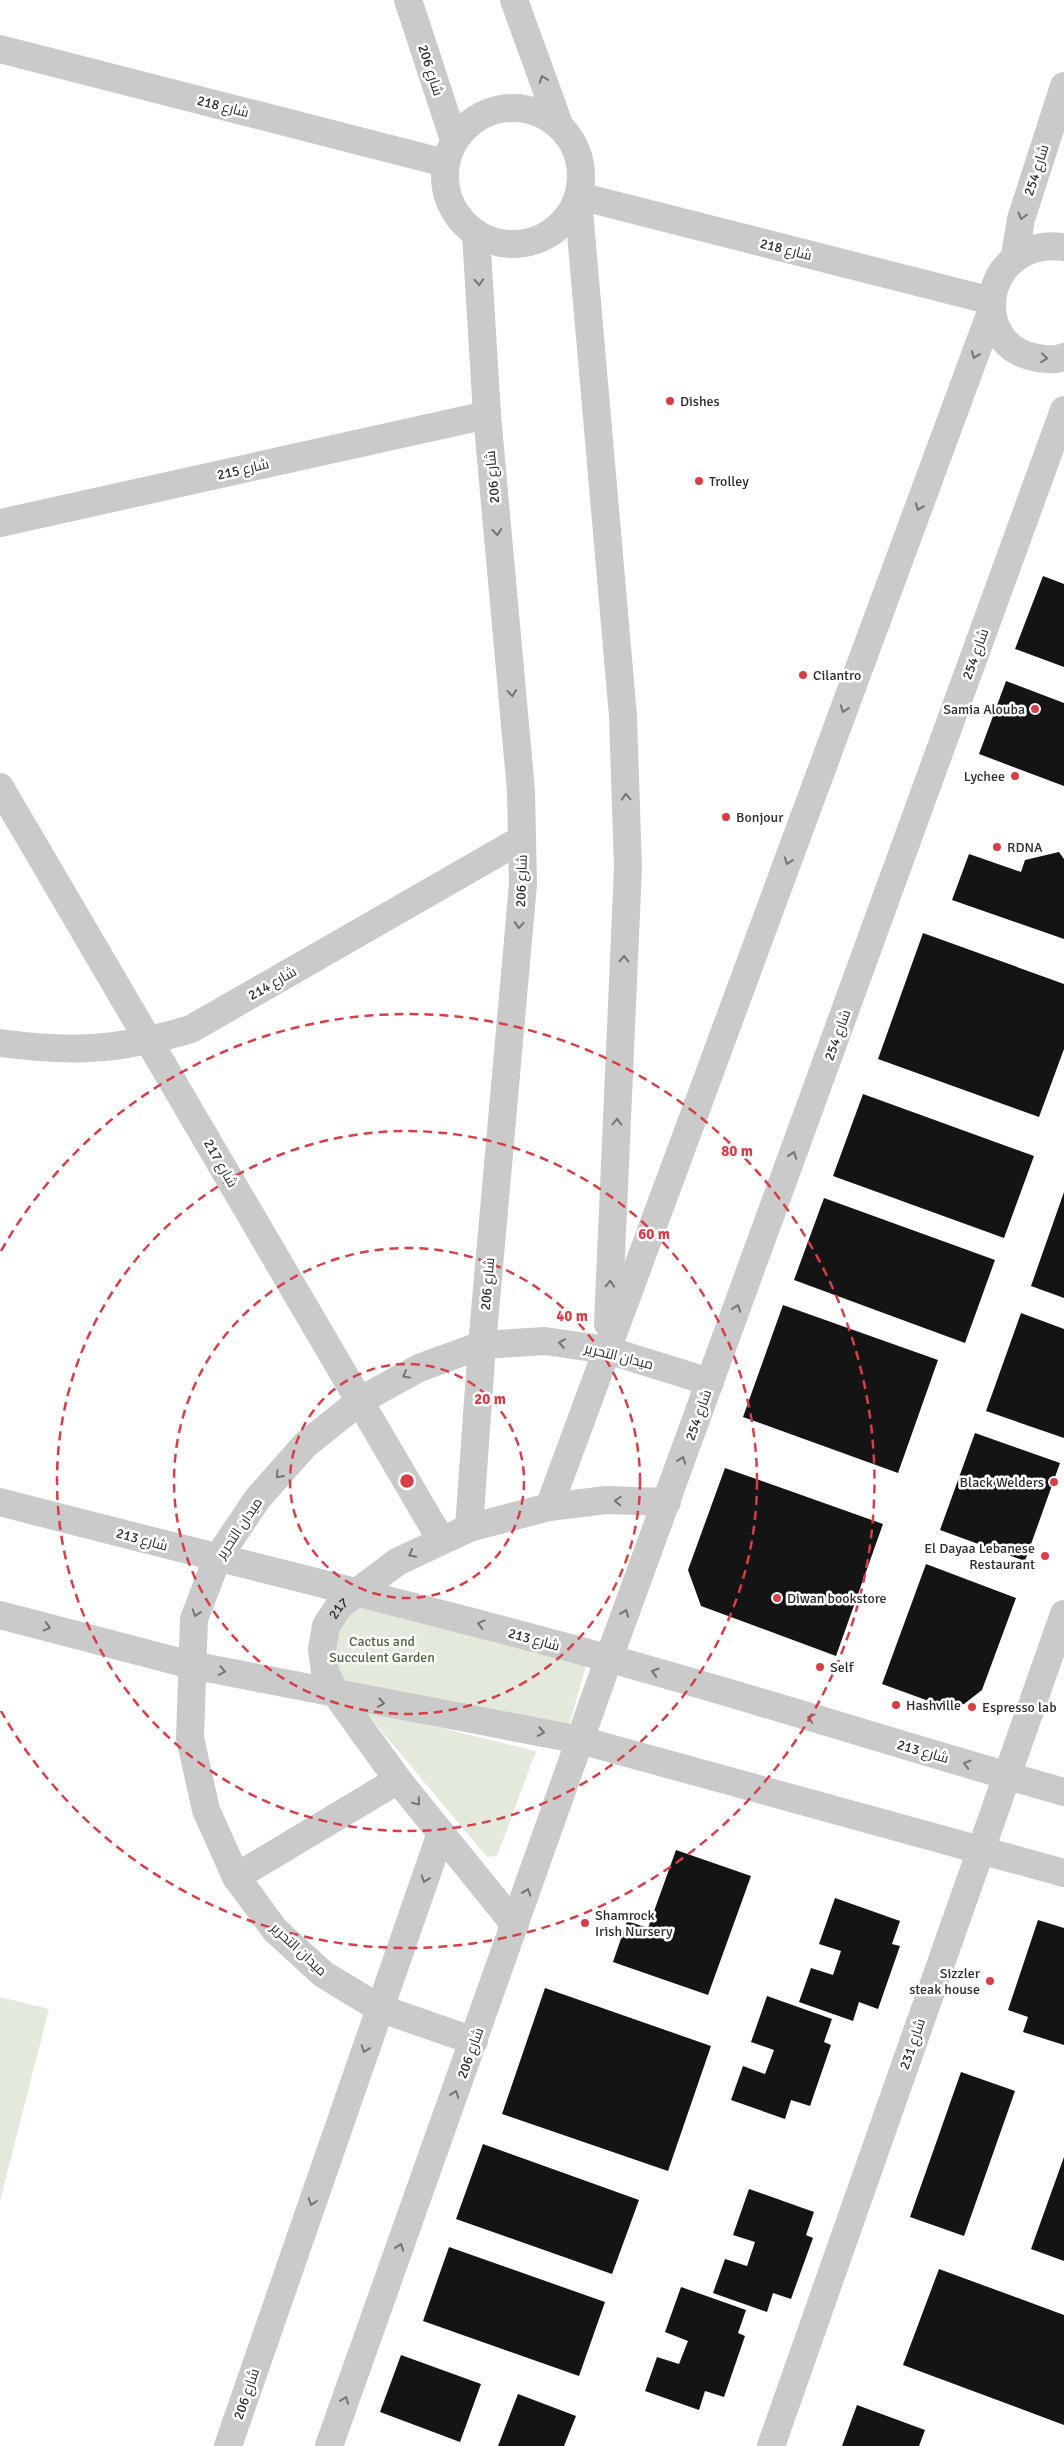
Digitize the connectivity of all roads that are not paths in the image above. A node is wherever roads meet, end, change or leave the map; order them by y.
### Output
1 (408, 0) edge
2 (514, 0) edge
3 (0, 50) edge
4 (1064, 86) edge
5 (560, 124) junction
6 (450, 151) junction
7 (579, 198) junction
8 (476, 234) junction
9 (1064, 247) edge
10 (1015, 256) junction
11 (992, 305) junction
12 (1064, 358) edge
13 (1064, 410) edge
14 (487, 415) junction
15 (0, 523) edge
16 (0, 787) edge
17 (522, 839) junction
18 (150, 1041) junction
19 (0, 1043) edge
20 (482, 1345) junction
21 (607, 1350) junction
22 (710, 1382) junction
23 (361, 1400) junction
24 (0, 1502) edge
25 (667, 1502) junction
26 (549, 1506) junction
27 (469, 1528) junction
28 (441, 1540) junction
29 (217, 1558) junction
30 (357, 1591) junction
31 (1064, 1614) edge
32 (0, 1615) edge
33 (608, 1658) junction
34 (191, 1665) junction
35 (336, 1694) junction
36 (580, 1740) junction
37 (1008, 1776) junction
38 (398, 1780) junction
39 (1064, 1792) edge
40 (441, 1833) junction
41 (981, 1850) junction
42 (1064, 1873) edge
43 (236, 1877) junction
44 (515, 1925) junction
45 (379, 2008) junction
46 (474, 2041) junction
47 (228, 2446) edge
48 (329, 2446) edge
49 (771, 2446) edge

1 - 6 street, شارع 206
5 -> 2 street
3 - 6 street, شارع 218
4 -> 10 street, شارع 254
5 - 6 street
5 - 7 street
6 - 8 street
7 - 8 street
7 - 11 street, شارع 218
21 -> 7 street
8 -> 14 street, شارع 206
9 - 10 street
10 - 11 street
11 -> 12 street
11 -> 21 street
22 -> 13 street, شارع 254
14 - 15 street, شارع 215
14 -> 17 street, شارع 206
16 - 18 street, شارع 217
17 - 18 street, شارع 214
17 -> 20 street, شارع 206
18 - 19 street, شارع 214
18 - 23 street, شارع 217
21 -> 20 street, ميدان التحرير
20 -> 23 street, ميدان التحرير
20 - 27 street, شارع 206
21 - 22 street, ميدان التحرير
21 - 26 street
25 -> 22 street, شارع 254
23 - 28 street, شارع 217
23 -> 29 street, ميدان التحرير
24 - 29 street, شارع 213
25 -> 26 street, 217
33 -> 25 street, شارع 254
26 - 27 street, 217
27 - 28 street, 217
28 -> 30 street, 217
29 - 30 street, شارع 213
29 -> 34 street, ميدان التحرير
33 -> 30 street, شارع 213
30 - 35 street, 217
31 - 37 street, شارع 231
32 -> 34 street
33 - 36 street, شارع 206
37 -> 33 street, شارع 213
34 -> 35 street
34 - 43 street, ميدان التحرير
35 -> 36 street
35 - 38 street, 217
36 - 41 street
44 -> 36 street, شارع 206
37 - 39 street, شارع 213
37 - 41 street, شارع 231
38 -> 40 street, 217
38 - 43 street
40 - 44 street, 217
40 -> 45 street, شارع 206
41 - 42 street
41 - 49 street, شارع 231
43 - 45 street, ميدان التحرير
44 - 46 street, شارع 206
45 - 46 street, ميدان التحرير
45 -> 47 street, شارع 206
48 -> 46 street, شارع 206

